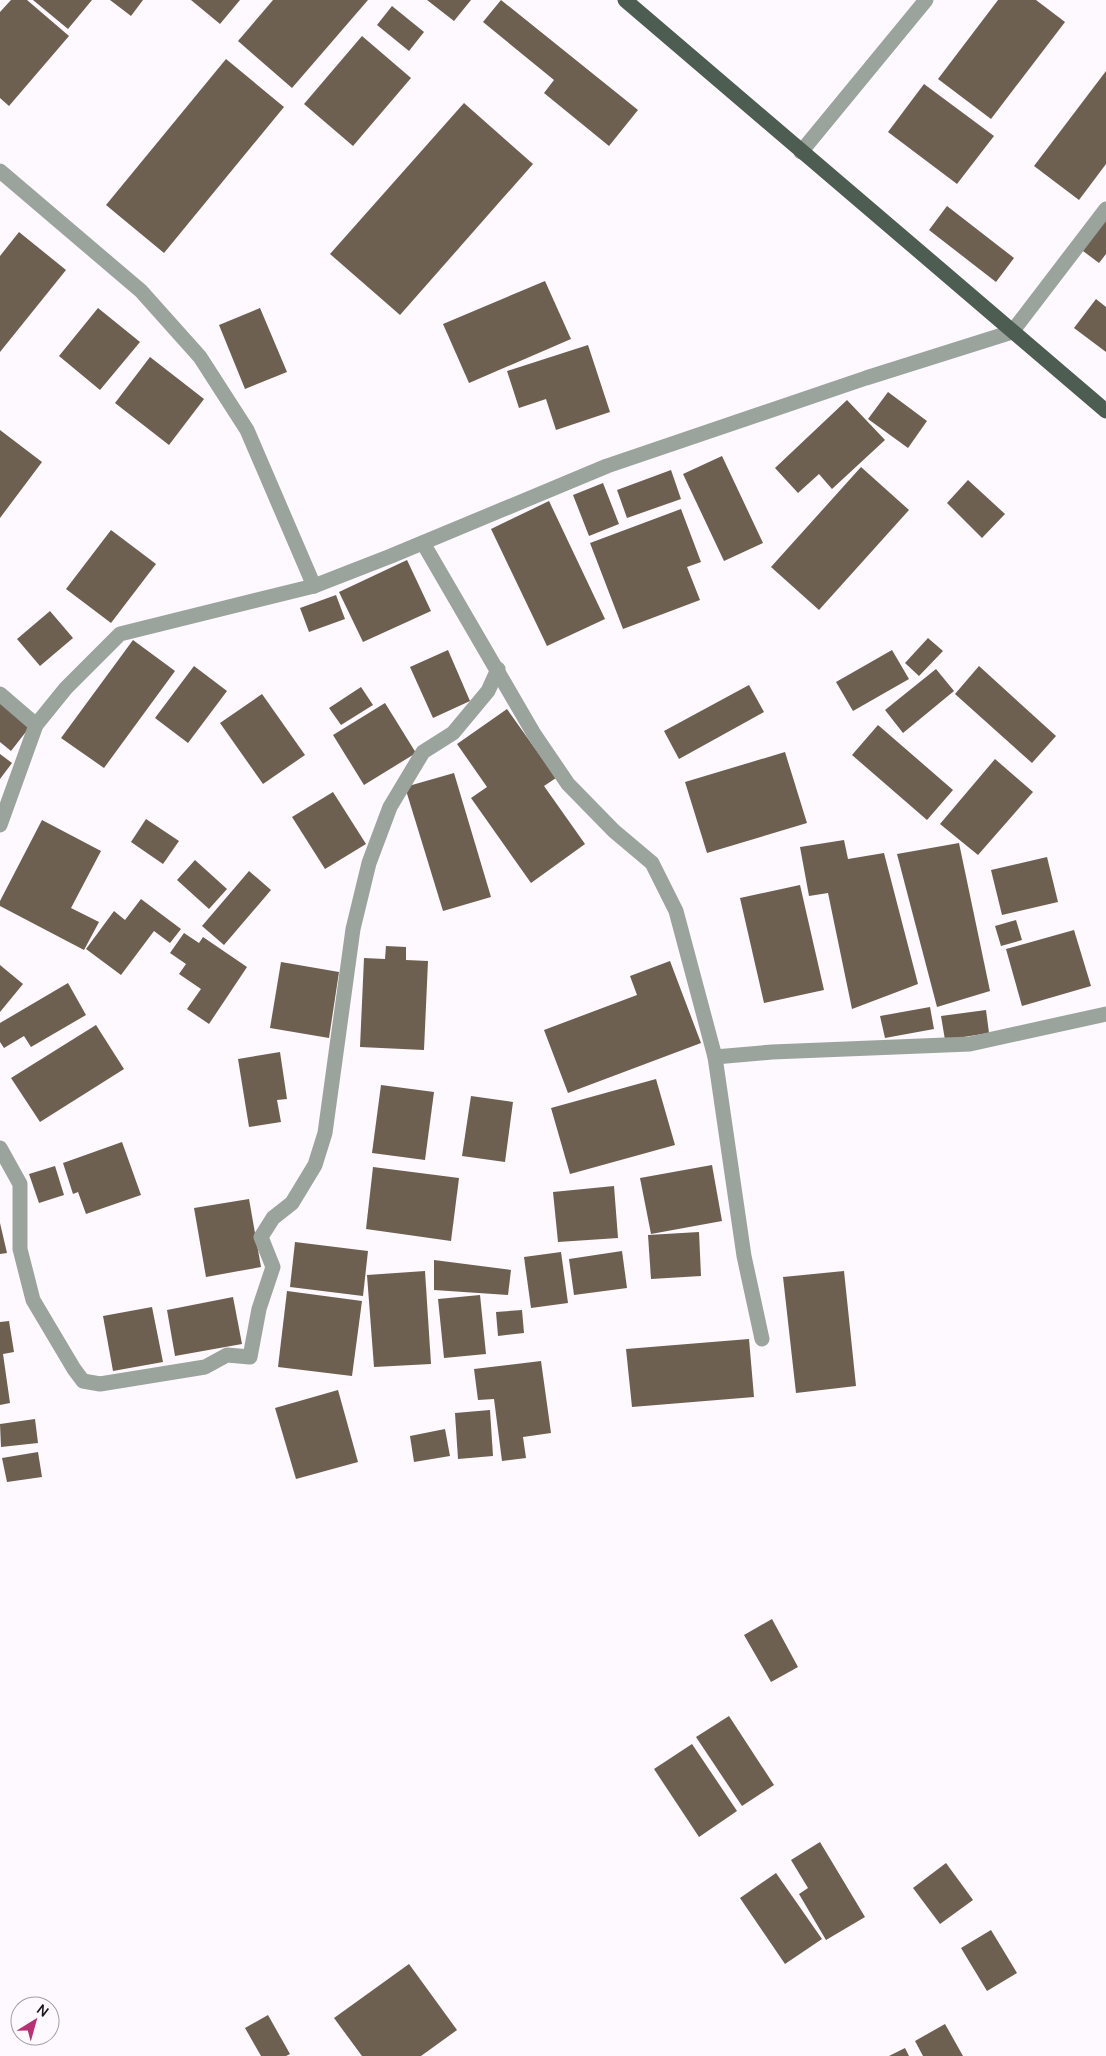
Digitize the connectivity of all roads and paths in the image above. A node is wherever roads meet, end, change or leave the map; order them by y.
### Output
1 (625, 0) edge
2 (926, 0) edge
3 (801, 152) junction
4 (0, 171) edge
5 (1106, 209) edge
6 (1012, 332) junction
7 (1106, 411) edge
8 (423, 543) junction
9 (314, 586) junction
10 (498, 670) junction
11 (0, 694) edge
12 (36, 725) junction
13 (0, 825) edge
14 (1106, 1014) edge
15 (715, 1057) junction
16 (0, 1148) edge
17 (762, 1339) dead end

1 - 3 main road
2 - 3 street
3 - 6 main road
4 - 9 street
5 - 6 street
6 - 7 main road
6 - 8 street
8 - 9 street
8 - 10 street
9 - 12 street
10 - 15 street
10 - 16 street
11 - 12 street
12 - 13 street
14 - 15 street
15 - 17 street

